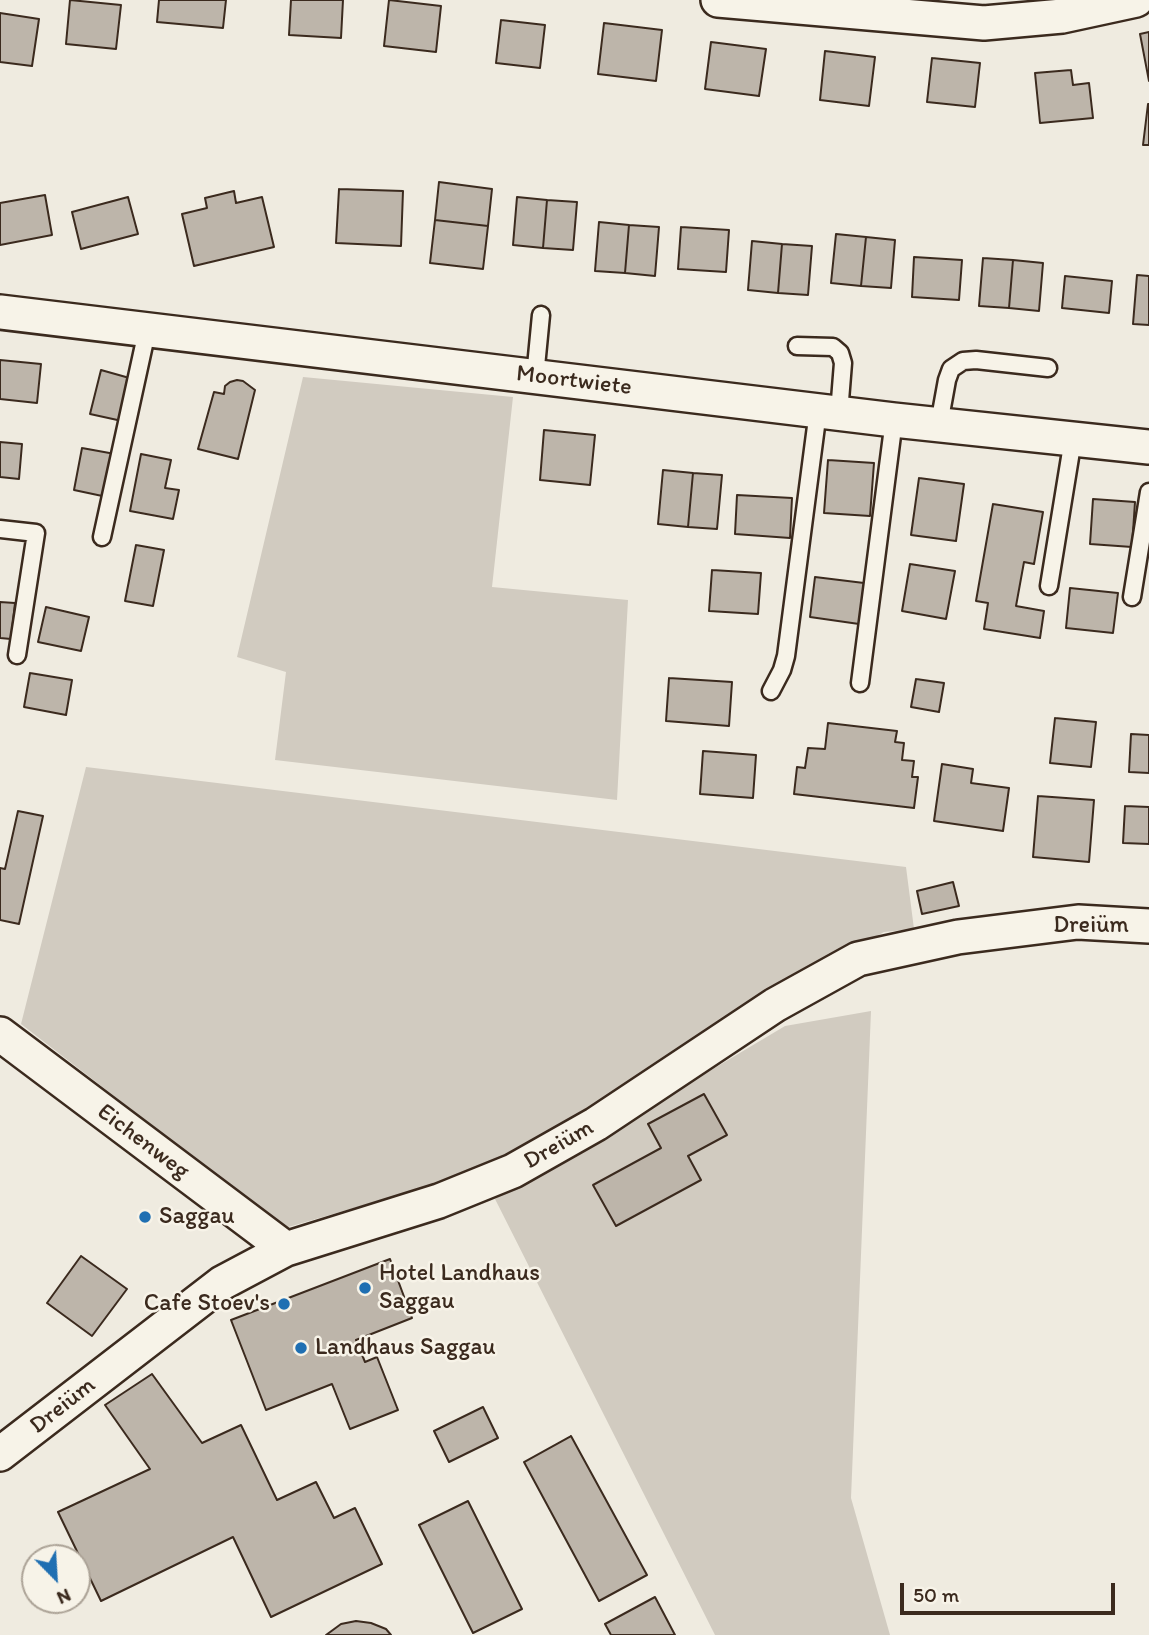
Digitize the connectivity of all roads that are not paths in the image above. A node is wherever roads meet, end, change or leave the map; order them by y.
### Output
1 (718, 0) edge
2 (1136, 0) edge
3 (1060, 8) edge
4 (0, 312) edge
5 (541, 315) dead end
6 (148, 331) junction
7 (797, 346) dead end
8 (1048, 368) dead end
9 (535, 377) junction
10 (829, 412) junction
11 (894, 420) junction
12 (939, 424) junction
13 (1073, 439) junction
14 (1149, 447) edge
15 (1149, 492) edge
16 (0, 529) edge
17 (102, 537) dead end
18 (1049, 586) dead end
19 (1132, 597) dead end
20 (17, 654) dead end
21 (860, 683) dead end
22 (771, 691) dead end
23 (1149, 926) edge
24 (0, 1034) edge
25 (286, 1249) junction
26 (0, 1454) edge

1 - 3 street
2 - 3 street
4 - 6 street, Moortwiete
5 - 9 lane
6 - 9 street, Moortwiete
6 - 17 lane
7 - 10 lane
8 - 12 lane
9 - 10 street, Moortwiete
10 - 11 street, Moortwiete
10 - 22 lane
11 - 12 street, Moortwiete
11 - 21 lane
12 - 13 street, Moortwiete
13 - 14 street, Moortwiete
13 - 18 lane
15 - 19 lane
16 - 20 lane
23 - 25 street, Dreiüm
24 - 25 street, Eichenweg
25 - 26 street, Dreiüm

